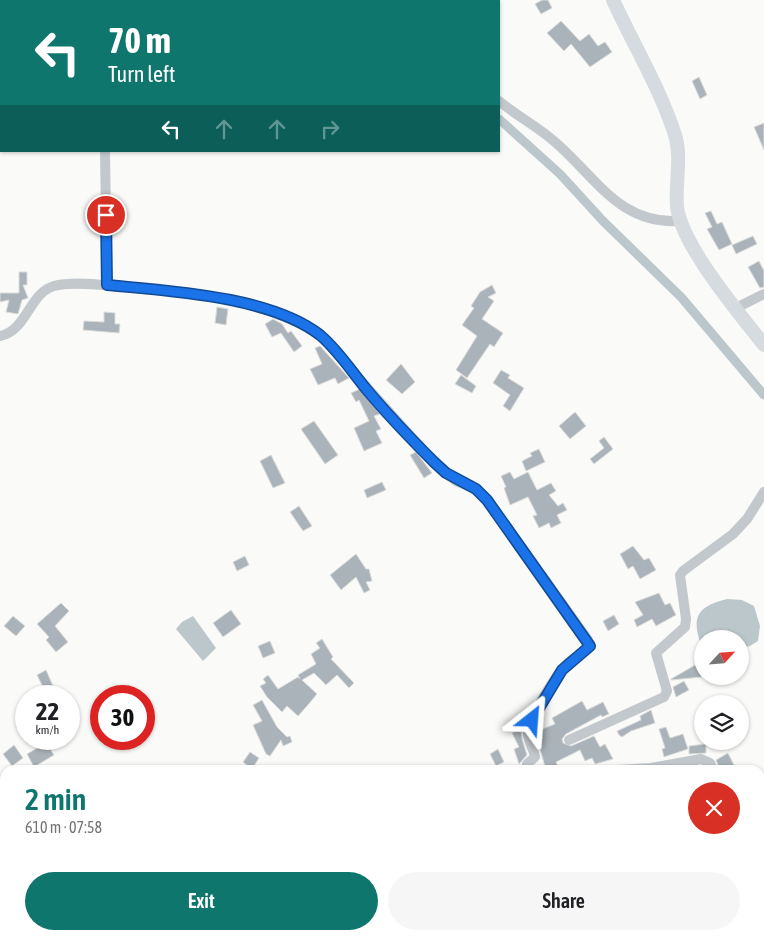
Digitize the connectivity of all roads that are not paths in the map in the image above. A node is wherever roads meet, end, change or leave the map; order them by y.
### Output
1 (613, 0) edge
2 (500, 102) edge
3 (105, 152) edge
4 (681, 221) junction
5 (107, 285) junction
6 (764, 294) edge
7 (736, 308) junction
8 (0, 336) edge
9 (764, 345) edge
10 (764, 492) edge
11 (568, 740) dead end
12 (527, 765) edge
13 (668, 765) edge
14 (710, 765) edge

1 - 4 main road
2 - 4 street
3 - 5 street
4 - 7 main road
5 - 8 street
5 - 12 street
6 - 7 street
7 - 9 main road
10 - 11 street
13 - 14 street

